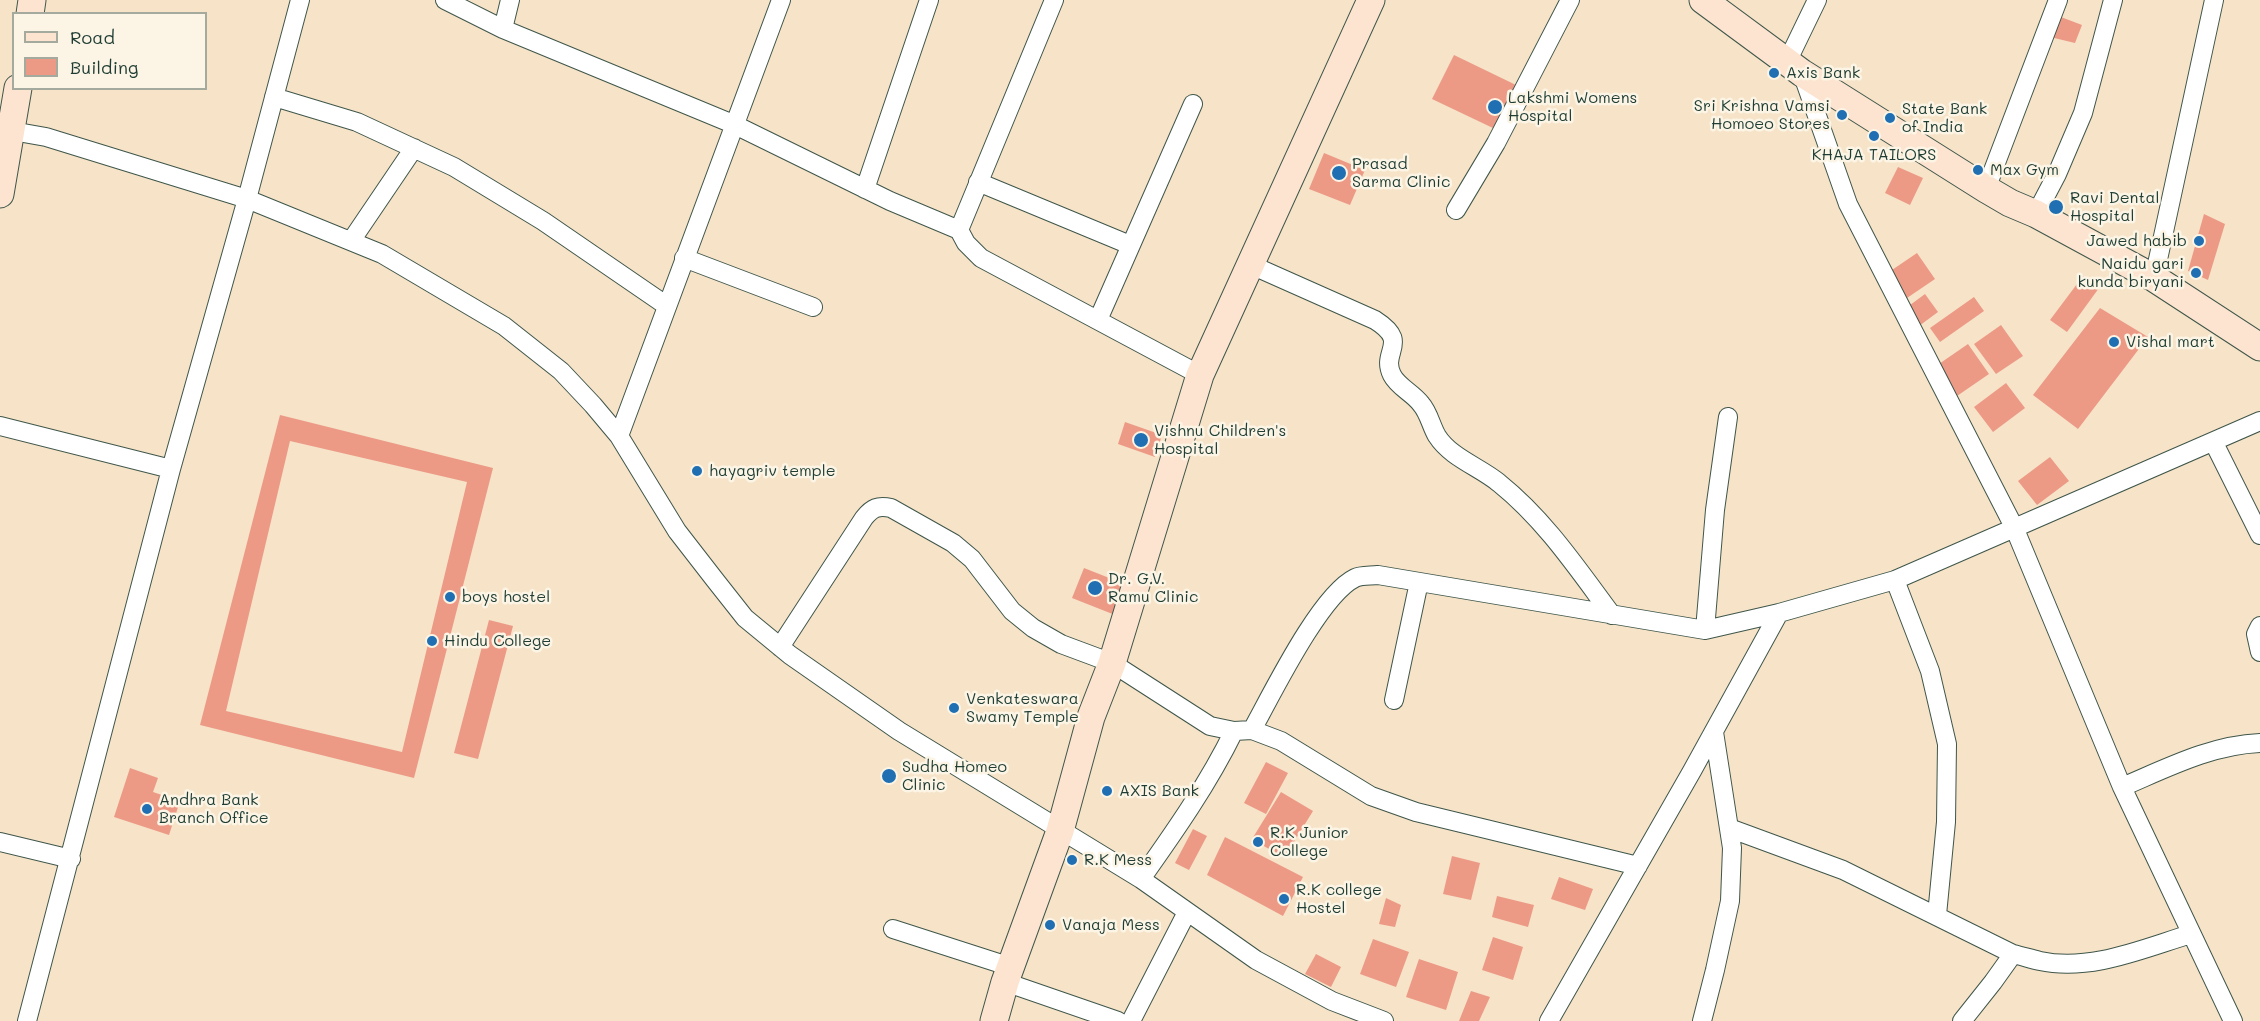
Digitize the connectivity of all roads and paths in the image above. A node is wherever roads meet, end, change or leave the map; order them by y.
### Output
1 (300, 0) edge
2 (445, 0) edge
3 (510, 0) edge
4 (781, 0) edge
5 (929, 0) edge
6 (1054, 0) edge
7 (1371, 0) edge
8 (1570, 0) edge
9 (1703, 0) edge
10 (1817, 0) edge
11 (2058, 0) edge
12 (2113, 0) edge
13 (2214, 0) edge
14 (503, 28) junction
15 (1795, 67) junction
16 (19, 90) edge
17 (274, 97) junction
18 (1193, 104) dead end
19 (733, 124) junction
20 (30, 134) junction
21 (414, 148) junction
22 (978, 182) junction
23 (865, 189) junction
24 (1986, 189) junction
25 (0, 194) edge
26 (247, 199) junction
27 (1456, 210) dead end
28 (2036, 214) junction
29 (959, 230) junction
30 (351, 242) junction
31 (1130, 245) junction
32 (684, 258) junction
33 (1249, 264) junction
34 (2154, 278) junction
35 (667, 306) junction
36 (813, 307) dead end
37 (1098, 320) junction
38 (2260, 347) edge
39 (1200, 375) junction
40 (1728, 417) dead end
41 (2260, 421) edge
42 (1, 426) edge
43 (618, 436) junction
44 (2214, 443) junction
45 (171, 469) junction
46 (2014, 527) junction
47 (2260, 535) edge
48 (1895, 580) junction
49 (1419, 582) junction
50 (1779, 613) junction
51 (1612, 615) junction
52 (2260, 626) edge
53 (1705, 630) junction
54 (780, 647) junction
55 (2260, 652) edge
56 (1112, 663) junction
57 (1394, 700) dead end
58 (1243, 730) junction
59 (1714, 732) junction
60 (2260, 743) edge
61 (2122, 787) junction
62 (1729, 828) junction
63 (1060, 831) junction
64 (0, 842) edge
65 (71, 859) junction
66 (1638, 866) junction
67 (1141, 879) junction
68 (1187, 912) junction
69 (1937, 915) junction
70 (893, 929) dead end
71 (2192, 934) junction
72 (2013, 954) junction
73 (1008, 974) junction
74 (1375, 1019) edge
75 (27, 1021) edge
76 (994, 1021) edge
77 (1118, 1021) edge
78 (1131, 1021) edge
79 (1549, 1021) edge
80 (1702, 1021) edge
81 (1962, 1021) edge
82 (2233, 1021) edge

1 - 17 street
2 - 14 street
3 - 14 street
4 - 19 street
5 - 23 street
6 - 22 street
7 - 33 street
8 - 27 street
9 - 15 street
10 - 15 street
11 - 24 street
12 - 28 street
13 - 34 street
14 - 19 street
15 - 24 street
15 - 46 street
16 - 20 street
17 - 21 street
17 - 26 street
18 - 31 street
19 - 23 street
19 - 32 street
20 - 25 street
20 - 26 street
21 - 30 street
21 - 35 street
22 - 29 street
22 - 31 street
23 - 29 street
24 - 28 street
26 - 30 street
26 - 45 street
28 - 34 street
29 - 37 street
30 - 43 street
31 - 37 street
32 - 35 street
32 - 36 street
33 - 39 street
33 - 51 street
34 - 38 street
35 - 43 street
37 - 39 street
39 - 56 street
40 - 53 street
41 - 44 street
42 - 45 street
43 - 54 street
44 - 46 street
44 - 47 street
45 - 65 street
46 - 48 street
46 - 61 street
48 - 50 street
48 - 69 street
49 - 51 street
49 - 57 street
49 - 58 street
50 - 53 street
50 - 59 street
51 - 53 street
52 - 55 street
54 - 56 street
54 - 63 street
56 - 58 street
56 - 63 street
58 - 66 street
58 - 67 street
59 - 62 street
59 - 66 street
60 - 61 street
61 - 71 street
62 - 69 street
62 - 80 street
63 - 67 street
63 - 73 street
64 - 65 street
65 - 75 street
66 - 79 street
67 - 68 street
68 - 74 street
68 - 78 street
69 - 72 street
70 - 73 street
71 - 72 street
71 - 82 street
72 - 81 street
73 - 76 street
73 - 77 street

